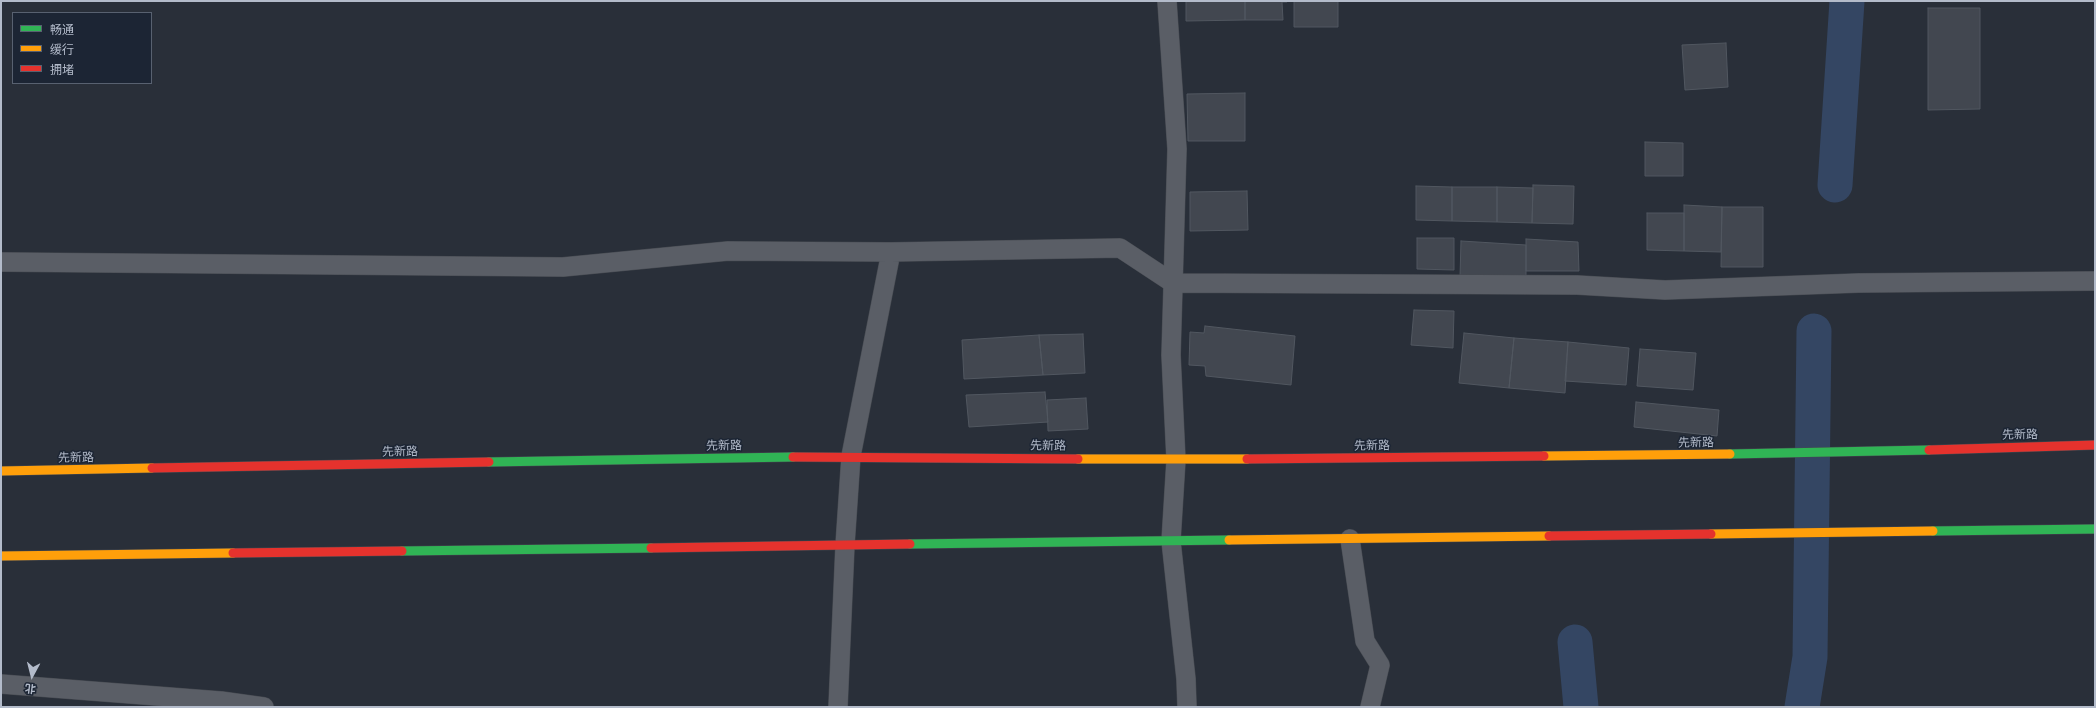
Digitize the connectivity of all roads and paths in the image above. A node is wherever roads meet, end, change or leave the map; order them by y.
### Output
1 (1167, 1) edge
2 (891, 252) junction
3 (1, 262) edge
4 (2095, 281) edge
5 (1173, 283) junction
6 (2095, 446) edge
7 (851, 456) junction
8 (1176, 460) junction
9 (1, 471) edge
10 (2095, 529) edge
11 (1350, 539) junction
12 (1171, 541) junction
13 (845, 545) junction
14 (1, 556) edge
15 (1, 684) edge
16 (264, 707) edge
17 (838, 707) edge
18 (1187, 707) edge
19 (1370, 707) edge

1 - 5 lane
2 - 3 lane
2 - 5 lane
2 - 7 lane
4 - 5 lane
5 - 8 lane
6 - 8 main road, 先新路
7 - 8 main road, 先新路
7 - 9 main road, 先新路
7 - 13 lane
8 - 12 lane
10 - 11 main road
11 - 12 main road
11 - 19 lane
12 - 13 main road
12 - 18 lane
13 - 14 main road
13 - 17 lane
15 - 16 lane

